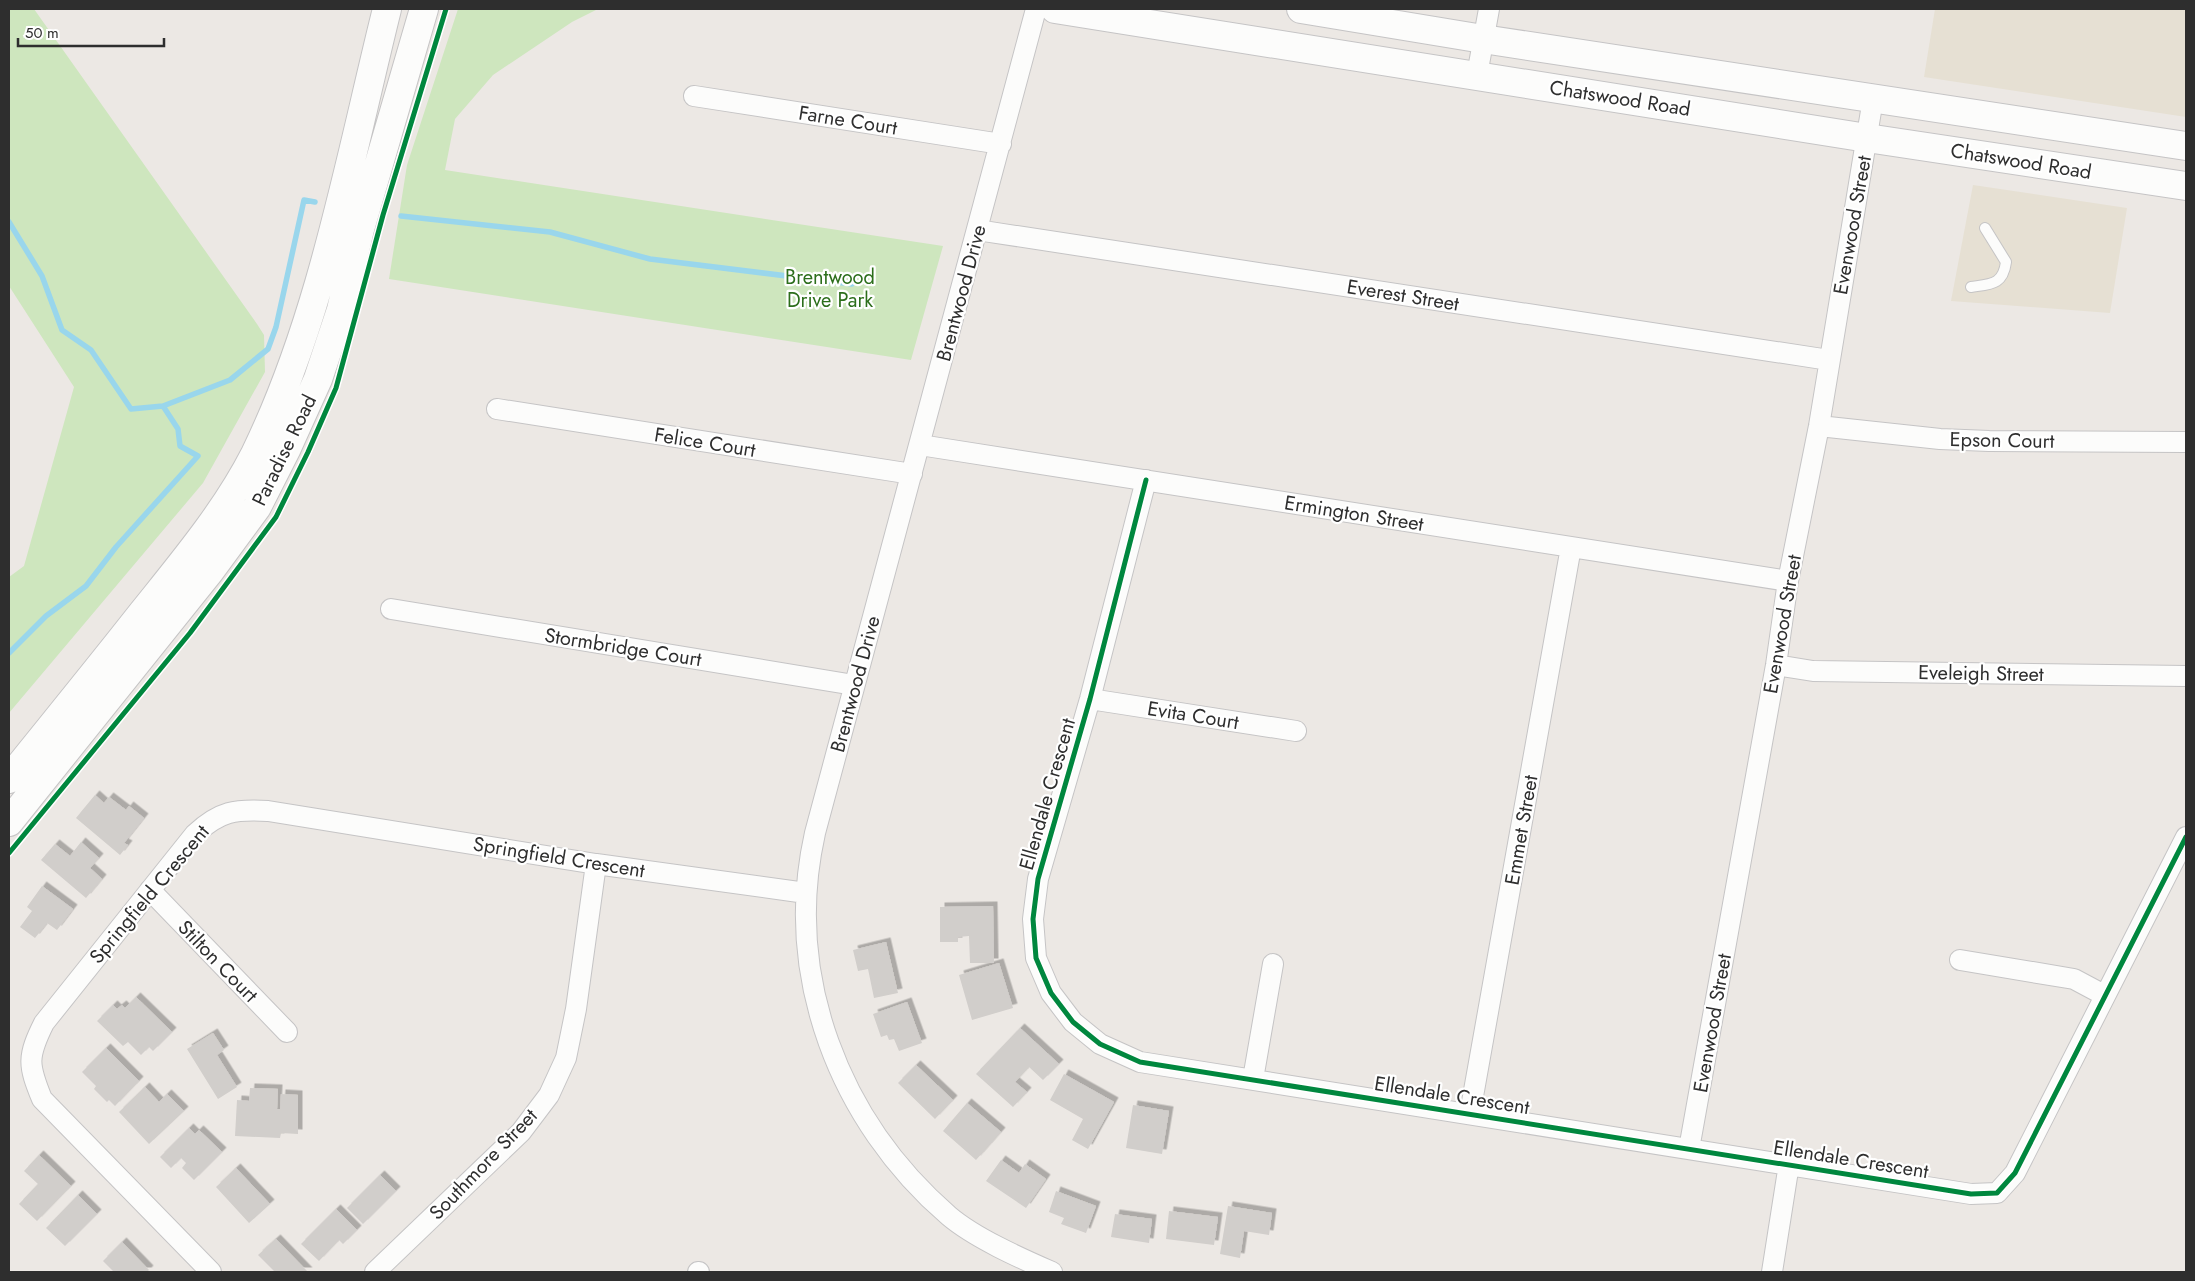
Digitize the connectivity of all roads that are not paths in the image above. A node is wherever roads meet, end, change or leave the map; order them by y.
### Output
1 (387, 9) edge
2 (424, 9) edge
3 (1036, 9) edge
4 (1055, 9) edge
5 (1301, 9) edge
6 (1489, 9) edge
7 (1483, 39) junction
8 (1477, 75) junction
9 (694, 96) dead end
10 (1873, 99) junction
11 (1867, 138) junction
12 (1001, 144) junction
13 (2186, 146) edge
14 (2186, 186) edge
15 (1985, 228) dead end
16 (977, 230) junction
17 (1971, 287) dead end
18 (1829, 360) junction
19 (497, 409) dead end
20 (1819, 426) junction
21 (2186, 442) edge
22 (920, 445) junction
23 (912, 474) junction
24 (1146, 480) junction
25 (1571, 547) junction
26 (1788, 581) junction
27 (391, 609) dead end
28 (1776, 665) junction
29 (2186, 676) edge
30 (854, 685) junction
31 (1090, 698) junction
32 (1296, 731) dead end
33 (9, 779) edge
34 (9, 822) edge
35 (2186, 837) edge
36 (596, 864) junction
37 (150, 890) junction
38 (806, 893) junction
39 (1960, 960) dead end
40 (1273, 964) dead end
41 (2104, 995) junction
42 (286, 1032) dead end
43 (1253, 1079) junction
44 (1470, 1113) junction
45 (1689, 1149) junction
46 (1789, 1164) junction
47 (211, 1272) edge
48 (375, 1272) edge
49 (1052, 1272) edge
50 (1772, 1272) edge

1 - 33 main road, Paradise Road
2 - 34 main road, Paradise Road
3 - 12 street, Brentwood Drive
4 - 8 main road, Chatswood Road
5 - 7 main road, Chatswood Road
6 - 7 street
7 - 8 street
7 - 10 main road, Chatswood Road
8 - 11 main road, Chatswood Road
9 - 12 street, Farne Court
10 - 11 street, Evenwood Street
10 - 13 main road, Chatswood Road
11 - 14 main road, Chatswood Road
11 - 18 street, Evenwood Street
12 - 16 street, Brentwood Drive
15 - 17 lane
16 - 18 street, Everest Street
16 - 22 street, Brentwood Drive
18 - 20 street, Evenwood Street
19 - 23 street, Felice Court
20 - 21 street, Epson Court
20 - 26 street, Evenwood Street
22 - 23 street, Brentwood Drive
22 - 24 street, Ermington Street
23 - 30 street, Brentwood Drive
24 - 25 street, Ermington Street
24 - 31 street, Ellendale Crescent
25 - 26 street, Ermington Street
25 - 44 street, Emmet Street
26 - 28 street, Evenwood Street
27 - 30 street, Stormbridge Court
28 - 29 street, Eveleigh Street
28 - 45 street, Evenwood Street
30 - 38 street, Brentwood Drive
31 - 32 street, Evita Court
31 - 43 street, Ellendale Crescent
35 - 41 street, Ellendale Crescent
36 - 37 street, Springfield Crescent
36 - 38 street, Springfield Crescent
36 - 48 street, Southmore Street
37 - 42 street, Stilton Court
37 - 47 street, Springfield Crescent
38 - 49 street, Brentwood Drive
39 - 41 street
40 - 43 street
41 - 46 street, Ellendale Crescent
43 - 44 street, Ellendale Crescent
44 - 45 street, Ellendale Crescent
45 - 46 street, Ellendale Crescent
46 - 50 street

